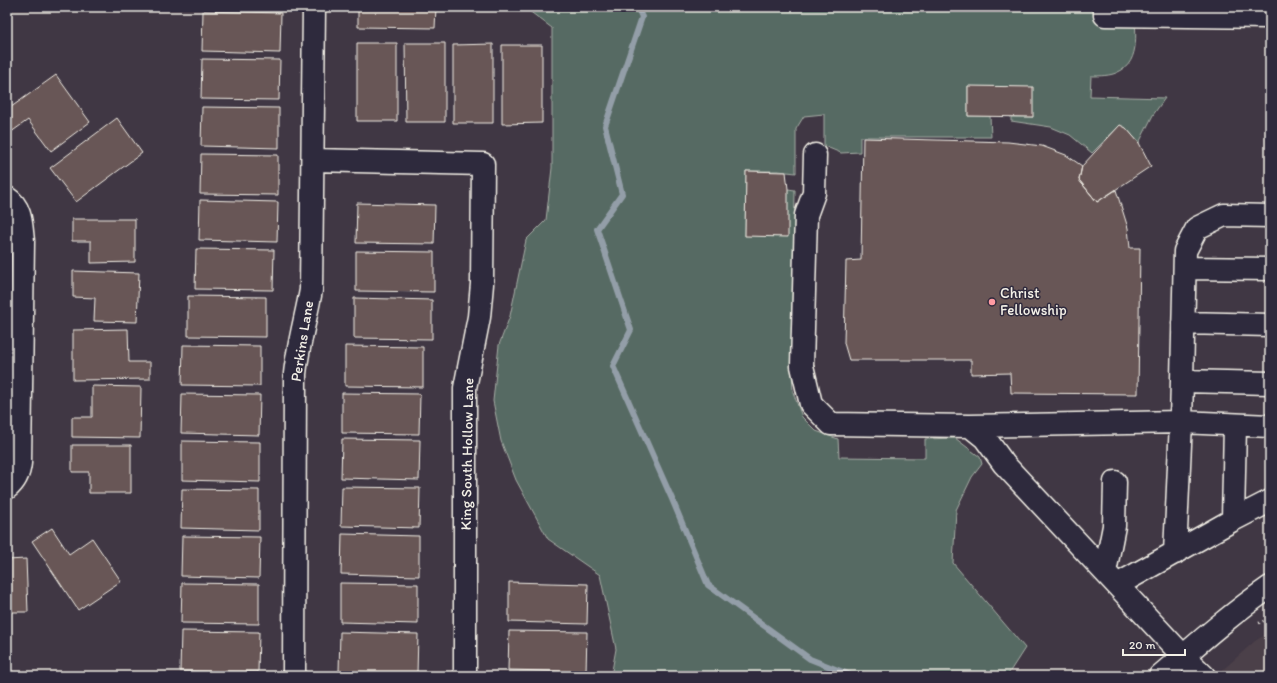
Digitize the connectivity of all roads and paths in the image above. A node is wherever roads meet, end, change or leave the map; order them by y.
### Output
1 (314, 7) edge
2 (1105, 7) edge
3 (1270, 17) edge
4 (815, 155) dead end
5 (313, 160) junction
6 (7, 198) edge
7 (1270, 216) edge
8 (1185, 268) junction
9 (1270, 268) edge
10 (1183, 323) junction
11 (1270, 325) edge
12 (1182, 381) junction
13 (1270, 384) edge
14 (1181, 422) junction
15 (1234, 425) junction
16 (970, 426) junction
17 (1270, 426) edge
18 (1115, 482) dead end
19 (8, 487) edge
20 (1270, 501) edge
21 (1234, 520) junction
22 (1175, 553) junction
23 (1111, 579) junction
24 (1270, 587) edge
25 (1183, 656) junction
26 (294, 676) edge
27 (465, 676) edge
28 (1160, 676) edge
29 (1204, 676) edge

1 - 5 street, Perkins Lane
2 - 3 street
4 - 16 street
5 - 26 street, Perkins Lane
5 - 27 street, King South Hollow Lane
6 - 19 street
7 - 8 street
8 - 9 street
8 - 10 street
10 - 11 street
10 - 12 street
12 - 13 street
12 - 14 street
14 - 15 street
14 - 16 street
14 - 22 street
15 - 17 street
15 - 21 street
16 - 23 street
18 - 23 street
20 - 21 street
21 - 22 street
22 - 23 street
23 - 25 street
24 - 25 street
25 - 28 street
25 - 29 street

